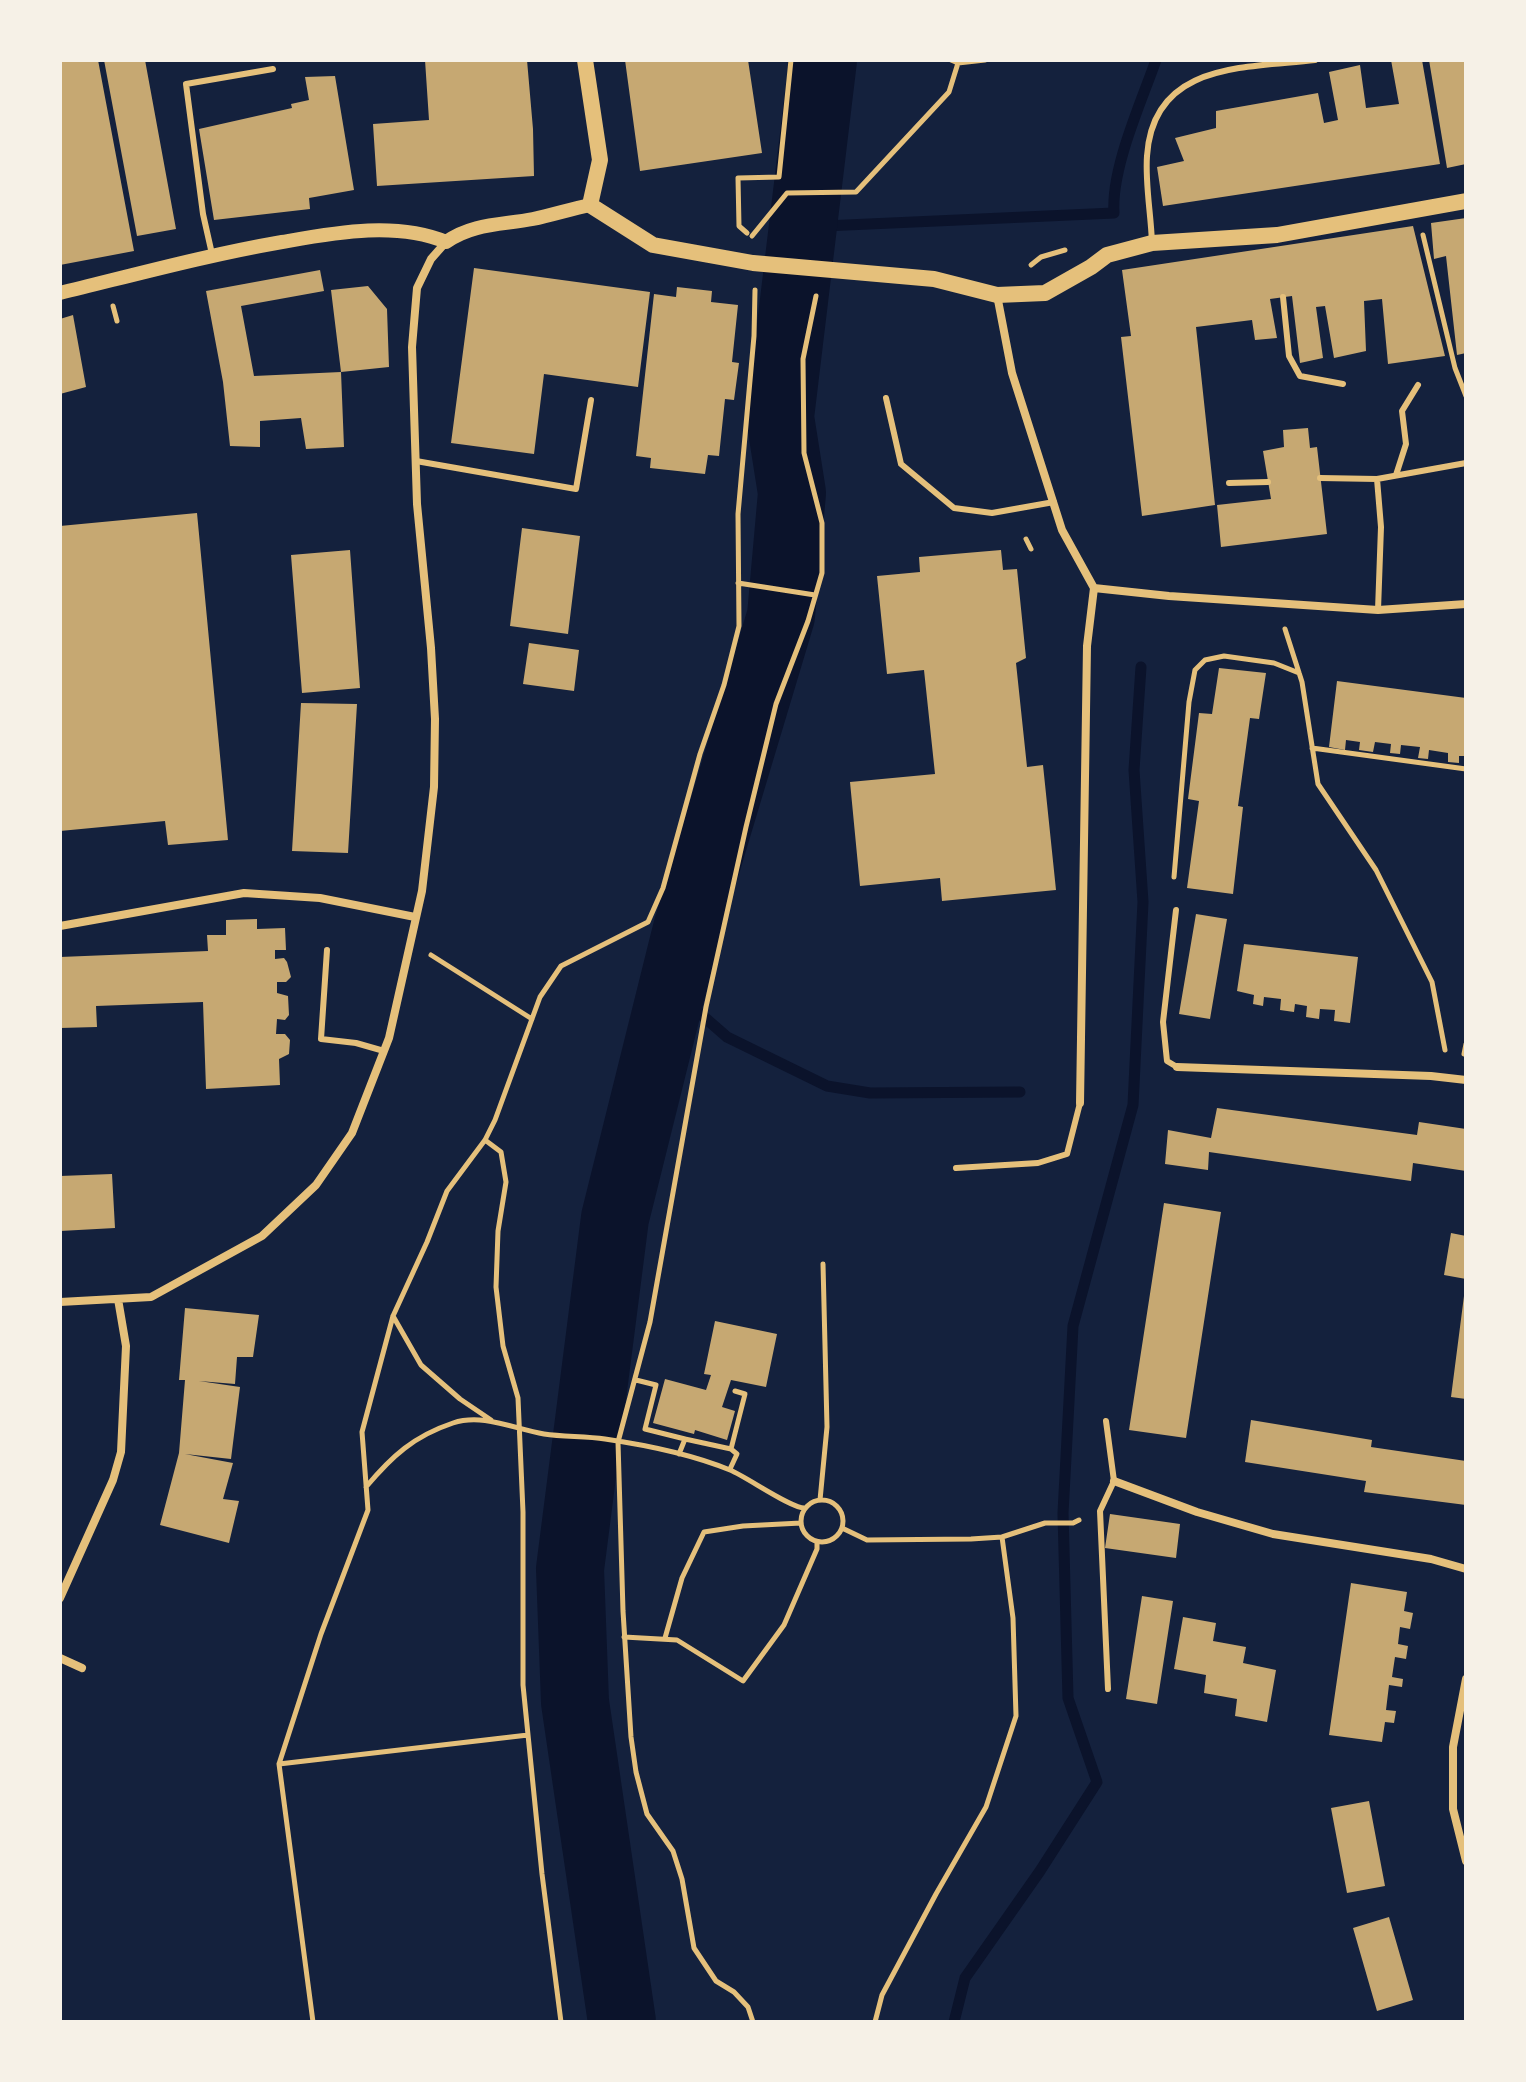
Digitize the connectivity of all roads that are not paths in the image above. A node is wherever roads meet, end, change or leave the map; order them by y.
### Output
1 (585, 60) edge
2 (1315, 60) edge
3 (273, 69) dead end
4 (1466, 201) edge
5 (590, 205) junction
6 (446, 242) junction
7 (1152, 243) junction
8 (212, 254) junction
9 (60, 293) edge
10 (997, 295) junction
11 (1283, 297) dead end
12 (1343, 384) dead end
13 (1418, 385) dead end
14 (886, 398) dead end
15 (591, 400) dead end
16 (416, 461) junction
17 (1466, 463) edge
18 (1396, 475) junction
19 (1320, 478) dead end
20 (1377, 479) junction
21 (1268, 482) dead end
22 (1229, 483) dead end
23 (1054, 502) junction
24 (1094, 588) junction
25 (1466, 604) edge
26 (1378, 610) junction
27 (1176, 910) dead end
28 (415, 917) junction
29 (60, 926) edge
30 (327, 950) dead end
31 (384, 1051) junction
32 (1177, 1067) joint
33 (1466, 1080) edge
34 (1080, 1103) joint
35 (956, 1168) dead end
36 (118, 1299) junction
37 (60, 1302) edge
38 (1106, 1421) dead end
39 (1114, 1481) junction
40 (1466, 1569) edge
41 (60, 1598) edge
42 (60, 1658) edge
43 (82, 1668) dead end
44 (1466, 1679) edge
45 (1108, 1689) dead end
46 (1466, 1861) edge

1 - 5 main road
2 - 7 lane
3 - 8 lane
4 - 7 main road
5 - 6 street
5 - 10 main road
6 - 8 street
6 - 16 street
7 - 10 main road
8 - 9 street
10 - 23 street
11 - 12 lane
13 - 18 lane
14 - 23 lane
15 - 16 lane
16 - 28 street
17 - 18 lane
18 - 20 lane
19 - 20 lane
20 - 26 lane
21 - 22 lane
23 - 24 street
24 - 26 street
24 - 34 street
25 - 26 street
27 - 32 lane
28 - 29 street
28 - 31 street
30 - 31 lane
31 - 36 street
32 - 33 street
34 - 35 lane
36 - 37 street
36 - 41 street
38 - 39 lane
39 - 40 street
39 - 45 lane
42 - 43 street
44 - 46 street

